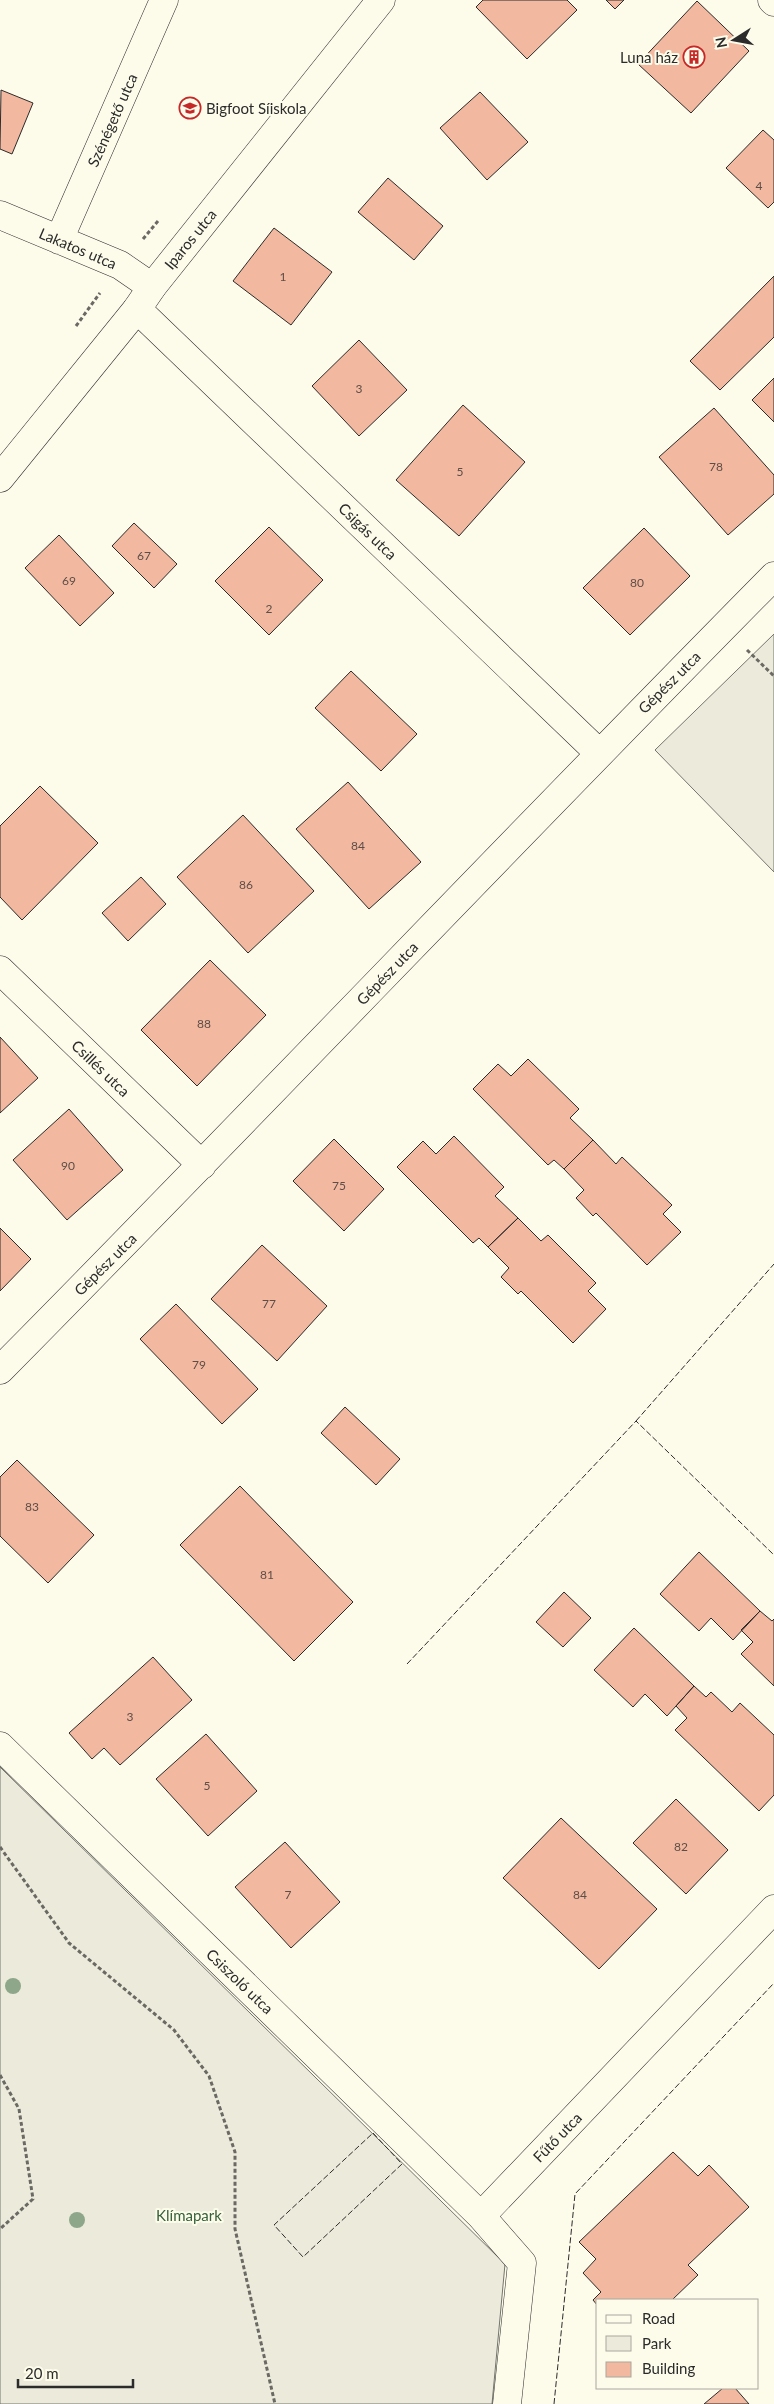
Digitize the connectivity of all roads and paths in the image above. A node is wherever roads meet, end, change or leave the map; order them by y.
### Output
1 (164, 0) edge
2 (381, 0) edge
3 (0, 216) edge
4 (59, 240) junction
5 (152, 287) junction
6 (137, 309) junction
7 (0, 478) edge
8 (774, 576) edge
9 (599, 753) junction
10 (0, 970) edge
11 (202, 1165) junction
12 (0, 1370) edge
13 (0, 1746) edge
14 (0, 1847) edge
15 (774, 1909) edge
16 (0, 2074) edge
17 (481, 2216) junction
18 (0, 2229) edge
19 (274, 2404) edge
20 (507, 2404) edge

1 - 4 street, Szénégető utca
2 - 5 street, Iparos utca
3 - 4 street, Lakatos utca
4 - 5 street, Lakatos utca
5 - 6 street, Iparos utca
6 - 7 street, Iparos utca
6 - 9 street, Csigás utca
8 - 9 street, Gépész utca
9 - 11 street, Gépész utca
10 - 11 street, Csillés utca
11 - 12 street, Gépész utca
13 - 17 street, Csiszoló utca
14 - 19 path
15 - 17 street, Fűtő utca
16 - 18 path
17 - 20 street

